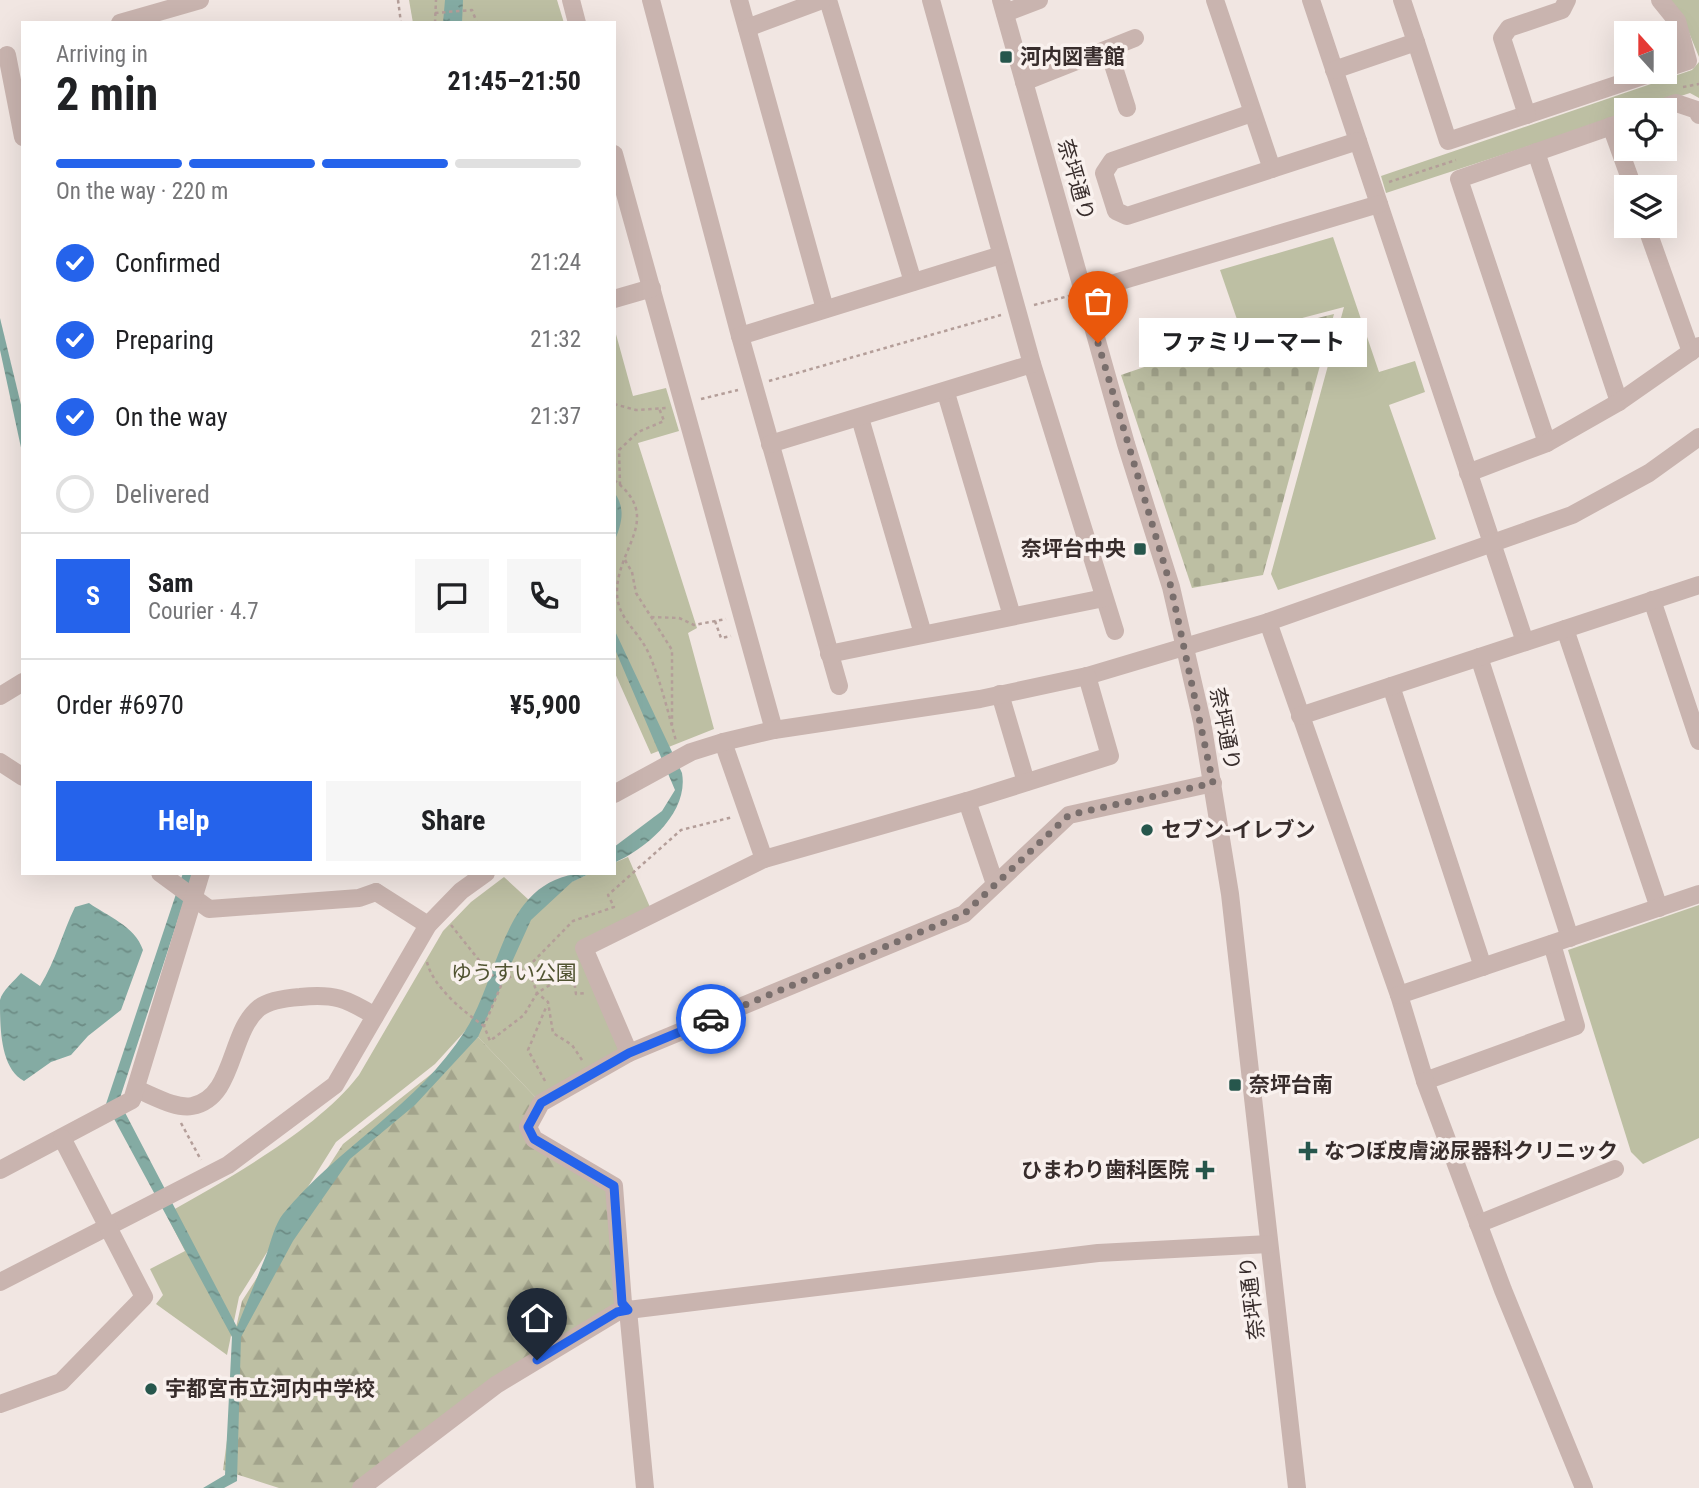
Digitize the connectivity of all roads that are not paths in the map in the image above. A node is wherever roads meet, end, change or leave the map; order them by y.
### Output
1 (200, 0) edge
2 (571, 0) edge
3 (651, 0) edge
4 (739, 0) edge
5 (825, 0) edge
6 (931, 0) edge
7 (1039, 0) edge
8 (1215, 0) edge
9 (1311, 0) edge
10 (1402, 0) edge
11 (1567, 0) edge
12 (1660, 0) edge
13 (1003, 7) edge
14 (155, 12) edge
15 (126, 21) edge
16 (576, 21) edge
17 (1677, 21) edge
18 (1677, 21) edge
19 (747, 28) junction
20 (1136, 38) dead end
21 (1416, 42) junction
22 (1108, 49) junction
23 (10, 54) edge
24 (1677, 65) edge
25 (1334, 70) junction
26 (1024, 82) junction
27 (1619, 84) edge
28 (1677, 103) edge
29 (1127, 108) dead end
30 (1252, 113) junction
31 (1527, 115) junction
32 (1699, 115) edge
33 (21, 124) edge
34 (1614, 125) edge
35 (1357, 141) junction
36 (1536, 152) junction
37 (616, 161) edge
38 (1272, 169) junction
39 (1379, 204) junction
40 (1651, 238) edge
41 (1001, 255) junction
42 (913, 282) junction
43 (652, 288) junction
44 (1084, 292) junction
45 (616, 298) edge
46 (825, 309) junction
47 (740, 336) junction
48 (1695, 349) edge
49 (1032, 364) junction
50 (946, 393) junction
51 (1619, 402) junction
52 (860, 418) junction
53 (1699, 437) edge
54 (1547, 443) junction
55 (770, 444) junction
56 (1468, 473) junction
57 (1492, 544) junction
58 (1699, 585) edge
59 (1104, 598) junction
60 (1652, 600) junction
61 (1012, 616) junction
62 (1268, 622) junction
63 (1565, 629) junction
64 (1115, 631) dead end
65 (923, 634) junction
66 (1525, 642) junction
67 (1185, 647) junction
68 (829, 654) junction
69 (1479, 657) junction
70 (1087, 676) junction
71 (21, 683) edge
72 (839, 686) dead end
73 (1391, 686) junction
74 (1000, 694) junction
75 (0, 696) edge
76 (1300, 716) junction
77 (774, 730) junction
78 (1699, 741) edge
79 (723, 742) junction
80 (0, 762) edge
81 (21, 776) edge
82 (1026, 782) junction
83 (1213, 783) junction
84 (616, 790) edge
85 (967, 801) junction
86 (764, 859) junction
87 (163, 875) edge
88 (200, 875) edge
89 (374, 875) edge
90 (483, 875) edge
91 (995, 884) junction
92 (187, 892) junction
93 (376, 892) junction
94 (1699, 894) edge
95 (1659, 908) junction
96 (428, 925) junction
97 (1570, 938) junction
98 (1552, 944) junction
99 (1483, 967) junction
100 (1399, 996) junction
101 (375, 1016) junction
102 (629, 1053) junction
103 (1425, 1081) junction
104 (136, 1089) junction
105 (62, 1138) junction
106 (1615, 1169) dead end
107 (0, 1170) edge
108 (1478, 1224) junction
109 (108, 1229) junction
110 (1269, 1244) junction
111 (0, 1282) edge
112 (628, 1310) junction
113 (0, 1404) edge
114 (361, 1488) edge
115 (645, 1488) edge
116 (1297, 1488) edge
117 (1584, 1488) edge

1 - 14 street
2 - 16 street
3 - 47 street
4 - 19 street
5 - 19 street
5 - 42 street
6 - 41 street
7 - 13 street
8 - 30 street
9 - 25 street
10 - 21 street
11 - 31 street
12 - 18 street
13 - 26 street, 奈坪通り
14 - 15 street
17 - 24 street
19 - 46 street
20 - 22 street
21 - 25 street
21 - 31 street
22 - 26 street
22 - 29 street
23 - 33 street
25 - 35 street
26 - 44 street, 奈坪通り
27 - 31 street
28 - 32 street
30 - 38 street
30 - 38 street
34 - 36 street
35 - 38 street
35 - 39 street
36 - 51 street
36 - 54 street
37 - 43 street
39 - 44 street
39 - 56 street
40 - 48 street
41 - 42 street
41 - 49 street
42 - 46 street
43 - 45 street
43 - 77 street
44 - 67 street, 奈坪通り
46 - 47 street
47 - 55 street
48 - 51 street
49 - 50 street
49 - 59 street
50 - 52 street
50 - 61 street
51 - 54 street
52 - 55 street
52 - 65 street
53 - 57 street
54 - 56 street
55 - 68 street
56 - 57 street
57 - 62 street
57 - 66 street
58 - 60 street
59 - 61 street
59 - 64 street
60 - 63 street
60 - 78 street
61 - 65 street
62 - 67 street
62 - 76 street
63 - 66 street
63 - 95 street
65 - 68 street
66 - 69 street
67 - 70 street
67 - 83 street, 奈坪通り
68 - 72 street
69 - 73 street
69 - 97 street
70 - 74 street
70 - 82 street
71 - 75 street
73 - 76 street
73 - 99 street
74 - 77 street
74 - 82 street
76 - 100 street
77 - 79 street
79 - 84 street
79 - 86 street
80 - 81 street
82 - 85 street
83 - 91 street
83 - 110 street, 奈坪通り
85 - 86 street
85 - 91 street
86 - 102 street
87 - 92 street
88 - 92 street
89 - 93 street
90 - 96 street
91 - 102 street
92 - 93 street
92 - 104 street
93 - 96 street
94 - 95 street
95 - 97 street
96 - 101 street
97 - 98 street
98 - 99 street
98 - 103 street
99 - 100 street
100 - 103 street
101 - 104 street
101 - 109 street
102 - 112 street
103 - 108 street
104 - 105 street
105 - 107 street
105 - 109 street
106 - 108 street
108 - 117 street
109 - 111 street
109 - 113 street
110 - 112 street
110 - 116 street, 奈坪通り
112 - 114 street
112 - 115 street

